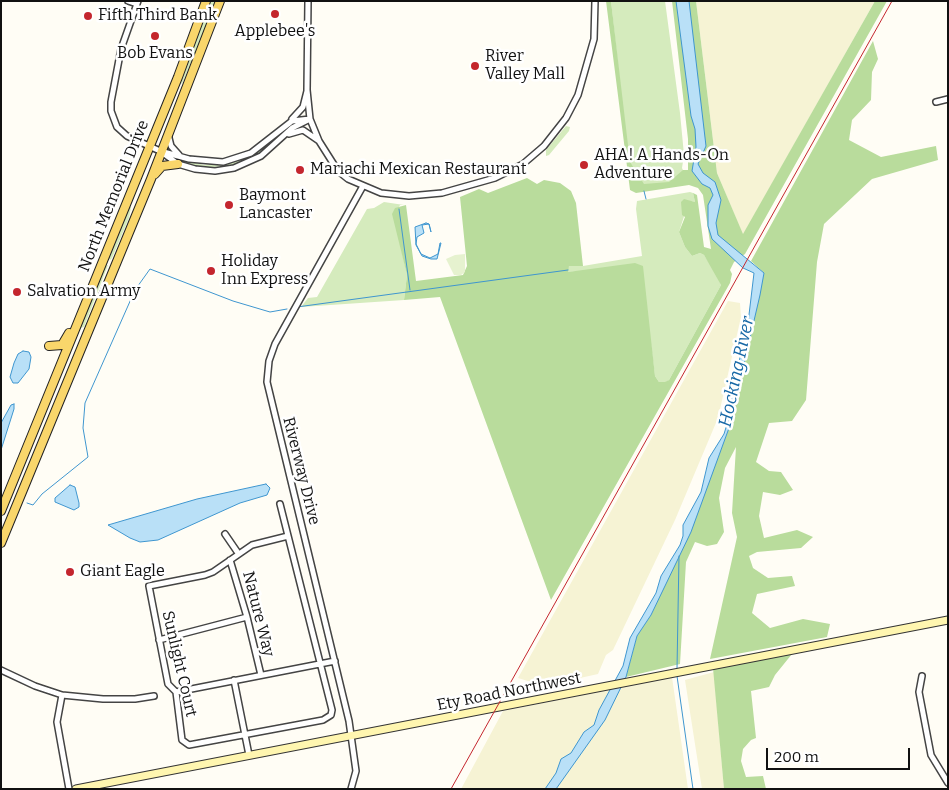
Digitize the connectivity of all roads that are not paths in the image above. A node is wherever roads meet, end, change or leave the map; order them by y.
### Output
1 (128, 1) edge
2 (206, 1) edge
3 (220, 1) edge
4 (308, 1) edge
5 (596, 1) edge
6 (137, 3) edge
7 (307, 90) junction
8 (948, 100) edge
9 (936, 102) dead end
10 (310, 119) junction
11 (288, 124) junction
12 (168, 132) junction
13 (286, 136) junction
14 (318, 141) junction
15 (148, 146) junction
16 (160, 152) junction
17 (179, 160) junction
18 (150, 179) junction
19 (363, 186) junction
20 (97, 275) junction
21 (49, 346) dead end
22 (67, 352) junction
23 (46, 432) junction
24 (280, 504) dead end
25 (1, 511) edge
26 (224, 534) dead end
27 (288, 536) junction
28 (1, 543) edge
29 (238, 553) junction
30 (230, 560) junction
31 (247, 616) junction
32 (948, 620) edge
33 (159, 640) junction
34 (335, 660) junction
35 (320, 663) junction
36 (1, 670) edge
37 (261, 675) junction
38 (922, 676) dead end
39 (234, 680) junction
40 (176, 692) junction
41 (62, 695) junction
42 (154, 696) dead end
43 (245, 734) junction
44 (351, 736) junction
45 (249, 755) junction
46 (948, 783) edge
47 (70, 789) edge
48 (76, 789) edge
49 (352, 789) edge

1 - 6 street
2 - 15 main road, North Memorial Drive
3 - 12 main road, North Memorial Drive
4 - 7 street
5 - 19 street
6 - 15 street
7 - 10 street
7 - 11 street
8 - 9 street
10 - 11 street
10 - 13 street
10 - 14 street
11 - 17 street
12 - 16 main road, North Memorial Drive
12 - 17 street
13 - 14 street
13 - 17 street
14 - 19 street
15 - 16 street
15 - 20 main road, North Memorial Drive
16 - 17 street
16 - 18 main road, North Memorial Drive
17 - 18 main road, North Memorial Drive
18 - 23 main road, North Memorial Drive
19 - 34 street, Riverway Drive
20 - 21 main road
20 - 22 main road, North Memorial Drive
22 - 23 main road
22 - 25 main road, North Memorial Drive
23 - 28 main road, North Memorial Drive
24 - 27 street
26 - 29 street
27 - 29 street
27 - 35 street
29 - 30 street
30 - 31 street, Nature Way
30 - 33 street, Sunlight Court
31 - 33 street
31 - 37 street, Nature Way
32 - 44 street, Ety Road Northwest
33 - 40 street, Sunlight Court
34 - 35 street
34 - 44 street, Riverway Drive
35 - 37 street
35 - 43 street
36 - 41 street
37 - 39 street
38 - 46 street
39 - 40 street
39 - 43 street
40 - 43 street, Sunlight Court
41 - 42 street
41 - 47 street
43 - 45 street
44 - 45 street, Ety Road Northwest
44 - 49 street, Riverway Drive
45 - 48 street, Ety Road Northwest

